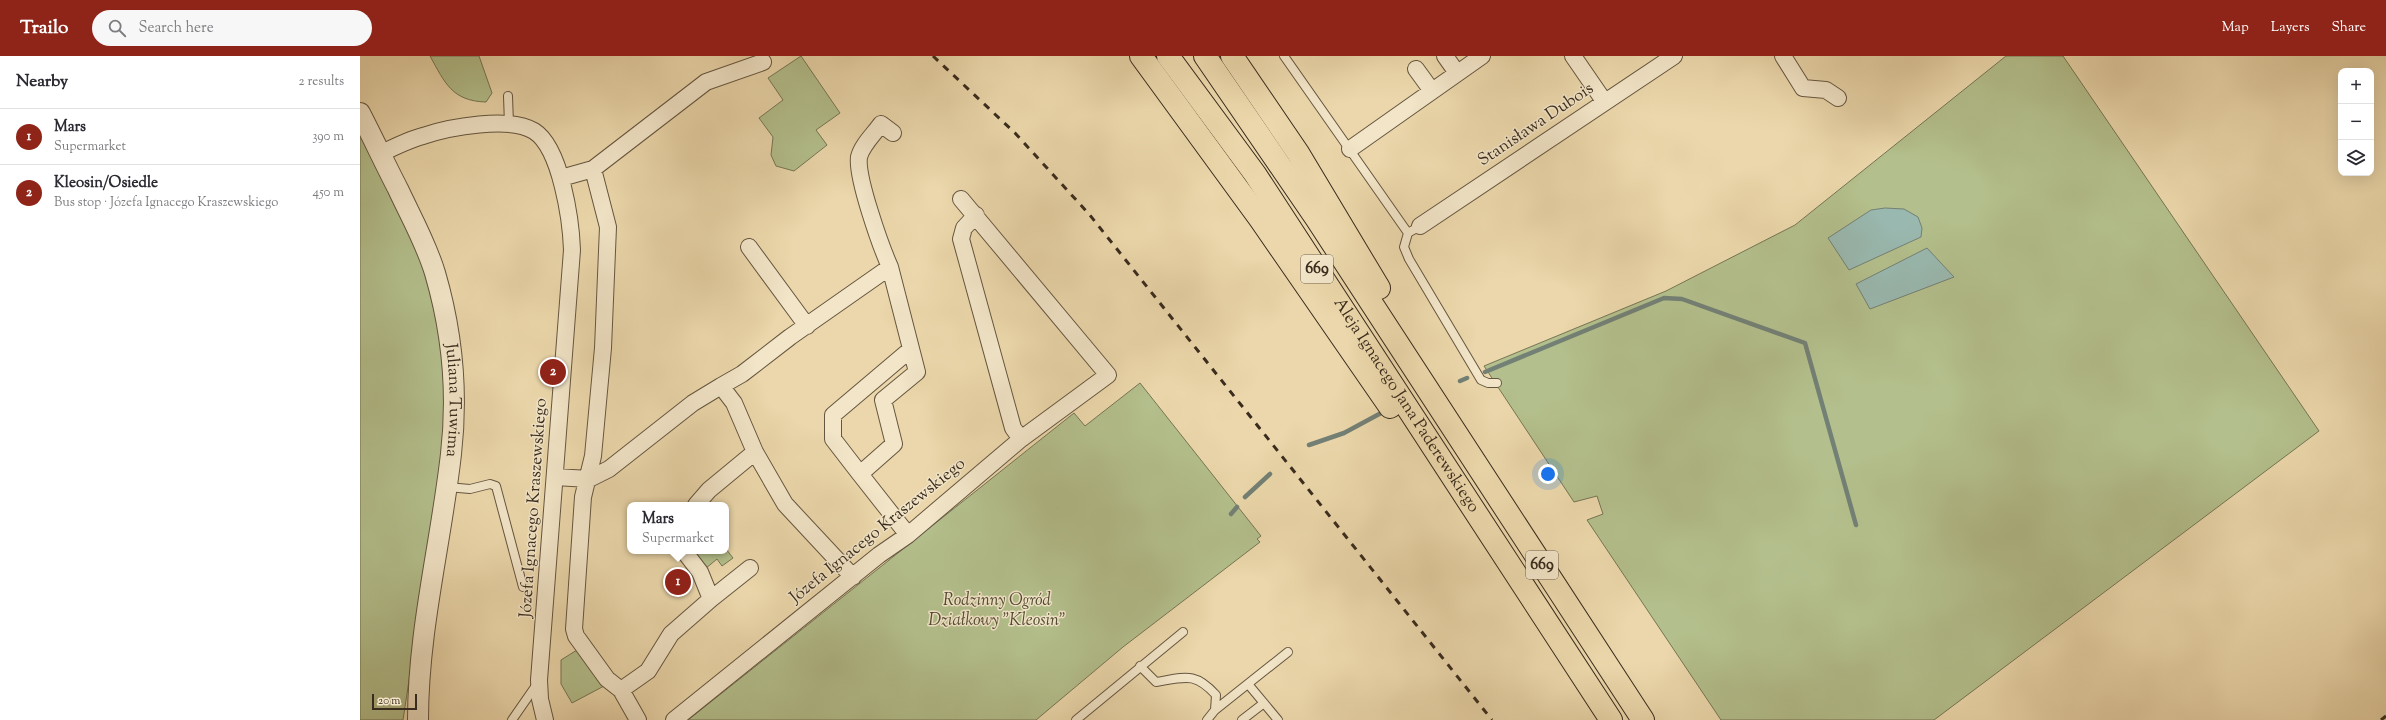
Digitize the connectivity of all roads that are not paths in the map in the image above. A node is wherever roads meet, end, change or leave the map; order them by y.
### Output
1 (1141, 56) edge
2 (1168, 56) edge
3 (1205, 56) edge
4 (1232, 56) edge
5 (1284, 56) edge
6 (1445, 56) edge
7 (1482, 56) edge
8 (1573, 56) edge
9 (1674, 56) edge
10 (1783, 56) edge
11 (763, 62) dead end
12 (1416, 69) dead end
13 (1457, 73) junction
14 (1432, 91) junction
15 (508, 96) dead end
16 (1838, 98) dead end
17 (1604, 101) junction
18 (362, 117) edge
19 (509, 124) junction
20 (893, 133) dead end
21 (1350, 149) junction
22 (380, 154) junction
23 (593, 169) junction
24 (561, 178) junction
25 (961, 199) dead end
26 (976, 215) junction
27 (1414, 230) junction
28 (749, 247) dead end
29 (890, 267) junction
30 (807, 326) junction
31 (911, 349) junction
32 (1497, 383) dead end
33 (721, 386) junction
34 (1021, 439) junction
35 (1463, 443) junction
36 (755, 452) junction
37 (860, 474) junction
38 (555, 477) junction
39 (589, 479) junction
40 (1460, 486) junction
41 (447, 487) junction
42 (699, 502) edge
43 (908, 535) junction
44 (686, 554) edge
45 (750, 568) dead end
46 (853, 577) junction
47 (523, 587) dead end
48 (711, 599) junction
49 (1183, 632) dead end
50 (1288, 652) dead end
51 (1140, 666) junction
52 (539, 680) junction
53 (1248, 684) junction
54 (621, 690) junction
55 (1264, 703) junction
56 (1216, 710) junction
57 (418, 720) edge
58 (512, 720) edge
59 (545, 720) edge
60 (638, 720) edge
61 (674, 720) edge
62 (1076, 720) edge
63 (1207, 720) edge
64 (1242, 720) edge
65 (1278, 720) edge
66 (1611, 720) edge
67 (1643, 720) edge

1 - 40 main road
2 - 40 main road, Aleja Ignacego Jana Paderewskiego / 669
3 - 35 main road, Aleja Ignacego Jana Paderewskiego / 669
4 - 35 main road
5 - 21 lane
6 - 13 street
7 - 13 street
8 - 17 street
9 - 17 street, Stanisława Dubois
10 - 16 street
11 - 23 street
12 - 14 street
13 - 14 street
14 - 21 street
15 - 19 lane
17 - 27 street, Stanisława Dubois
18 - 22 street, Juliana Tuwima
19 - 22 street, Józefa Ignacego Kraszewskiego
19 - 24 street, Józefa Ignacego Kraszewskiego
20 - 29 street
21 - 27 lane
22 - 41 street, Juliana Tuwima
23 - 24 street
23 - 39 street
24 - 38 street, Józefa Ignacego Kraszewskiego
25 - 26 street
26 - 34 street
26 - 34 street, Józefa Ignacego Kraszewskiego
27 - 32 lane
28 - 30 street
29 - 30 street
29 - 31 street
30 - 33 street
31 - 37 street
31 - 37 street
33 - 36 street
33 - 39 street
34 - 43 street, Józefa Ignacego Kraszewskiego
35 - 67 main road, Aleja Ignacego Jana Paderewskiego / 669
36 - 42 street
36 - 46 street
37 - 43 street
38 - 39 street
38 - 52 street, Józefa Ignacego Kraszewskiego
39 - 54 street
40 - 66 main road, Aleja Ignacego Jana Paderewskiego / 669
41 - 47 lane
41 - 57 street, Juliana Tuwima
43 - 46 street, Józefa Ignacego Kraszewskiego
44 - 48 street
45 - 48 street
46 - 61 street, Józefa Ignacego Kraszewskiego
48 - 54 street
49 - 51 lane
50 - 53 lane
51 - 56 lane
51 - 62 lane
52 - 58 lane
52 - 59 street, Józefa Ignacego Kraszewskiego
53 - 55 lane
53 - 56 lane
54 - 60 street
55 - 64 lane
55 - 65 lane
56 - 63 lane

